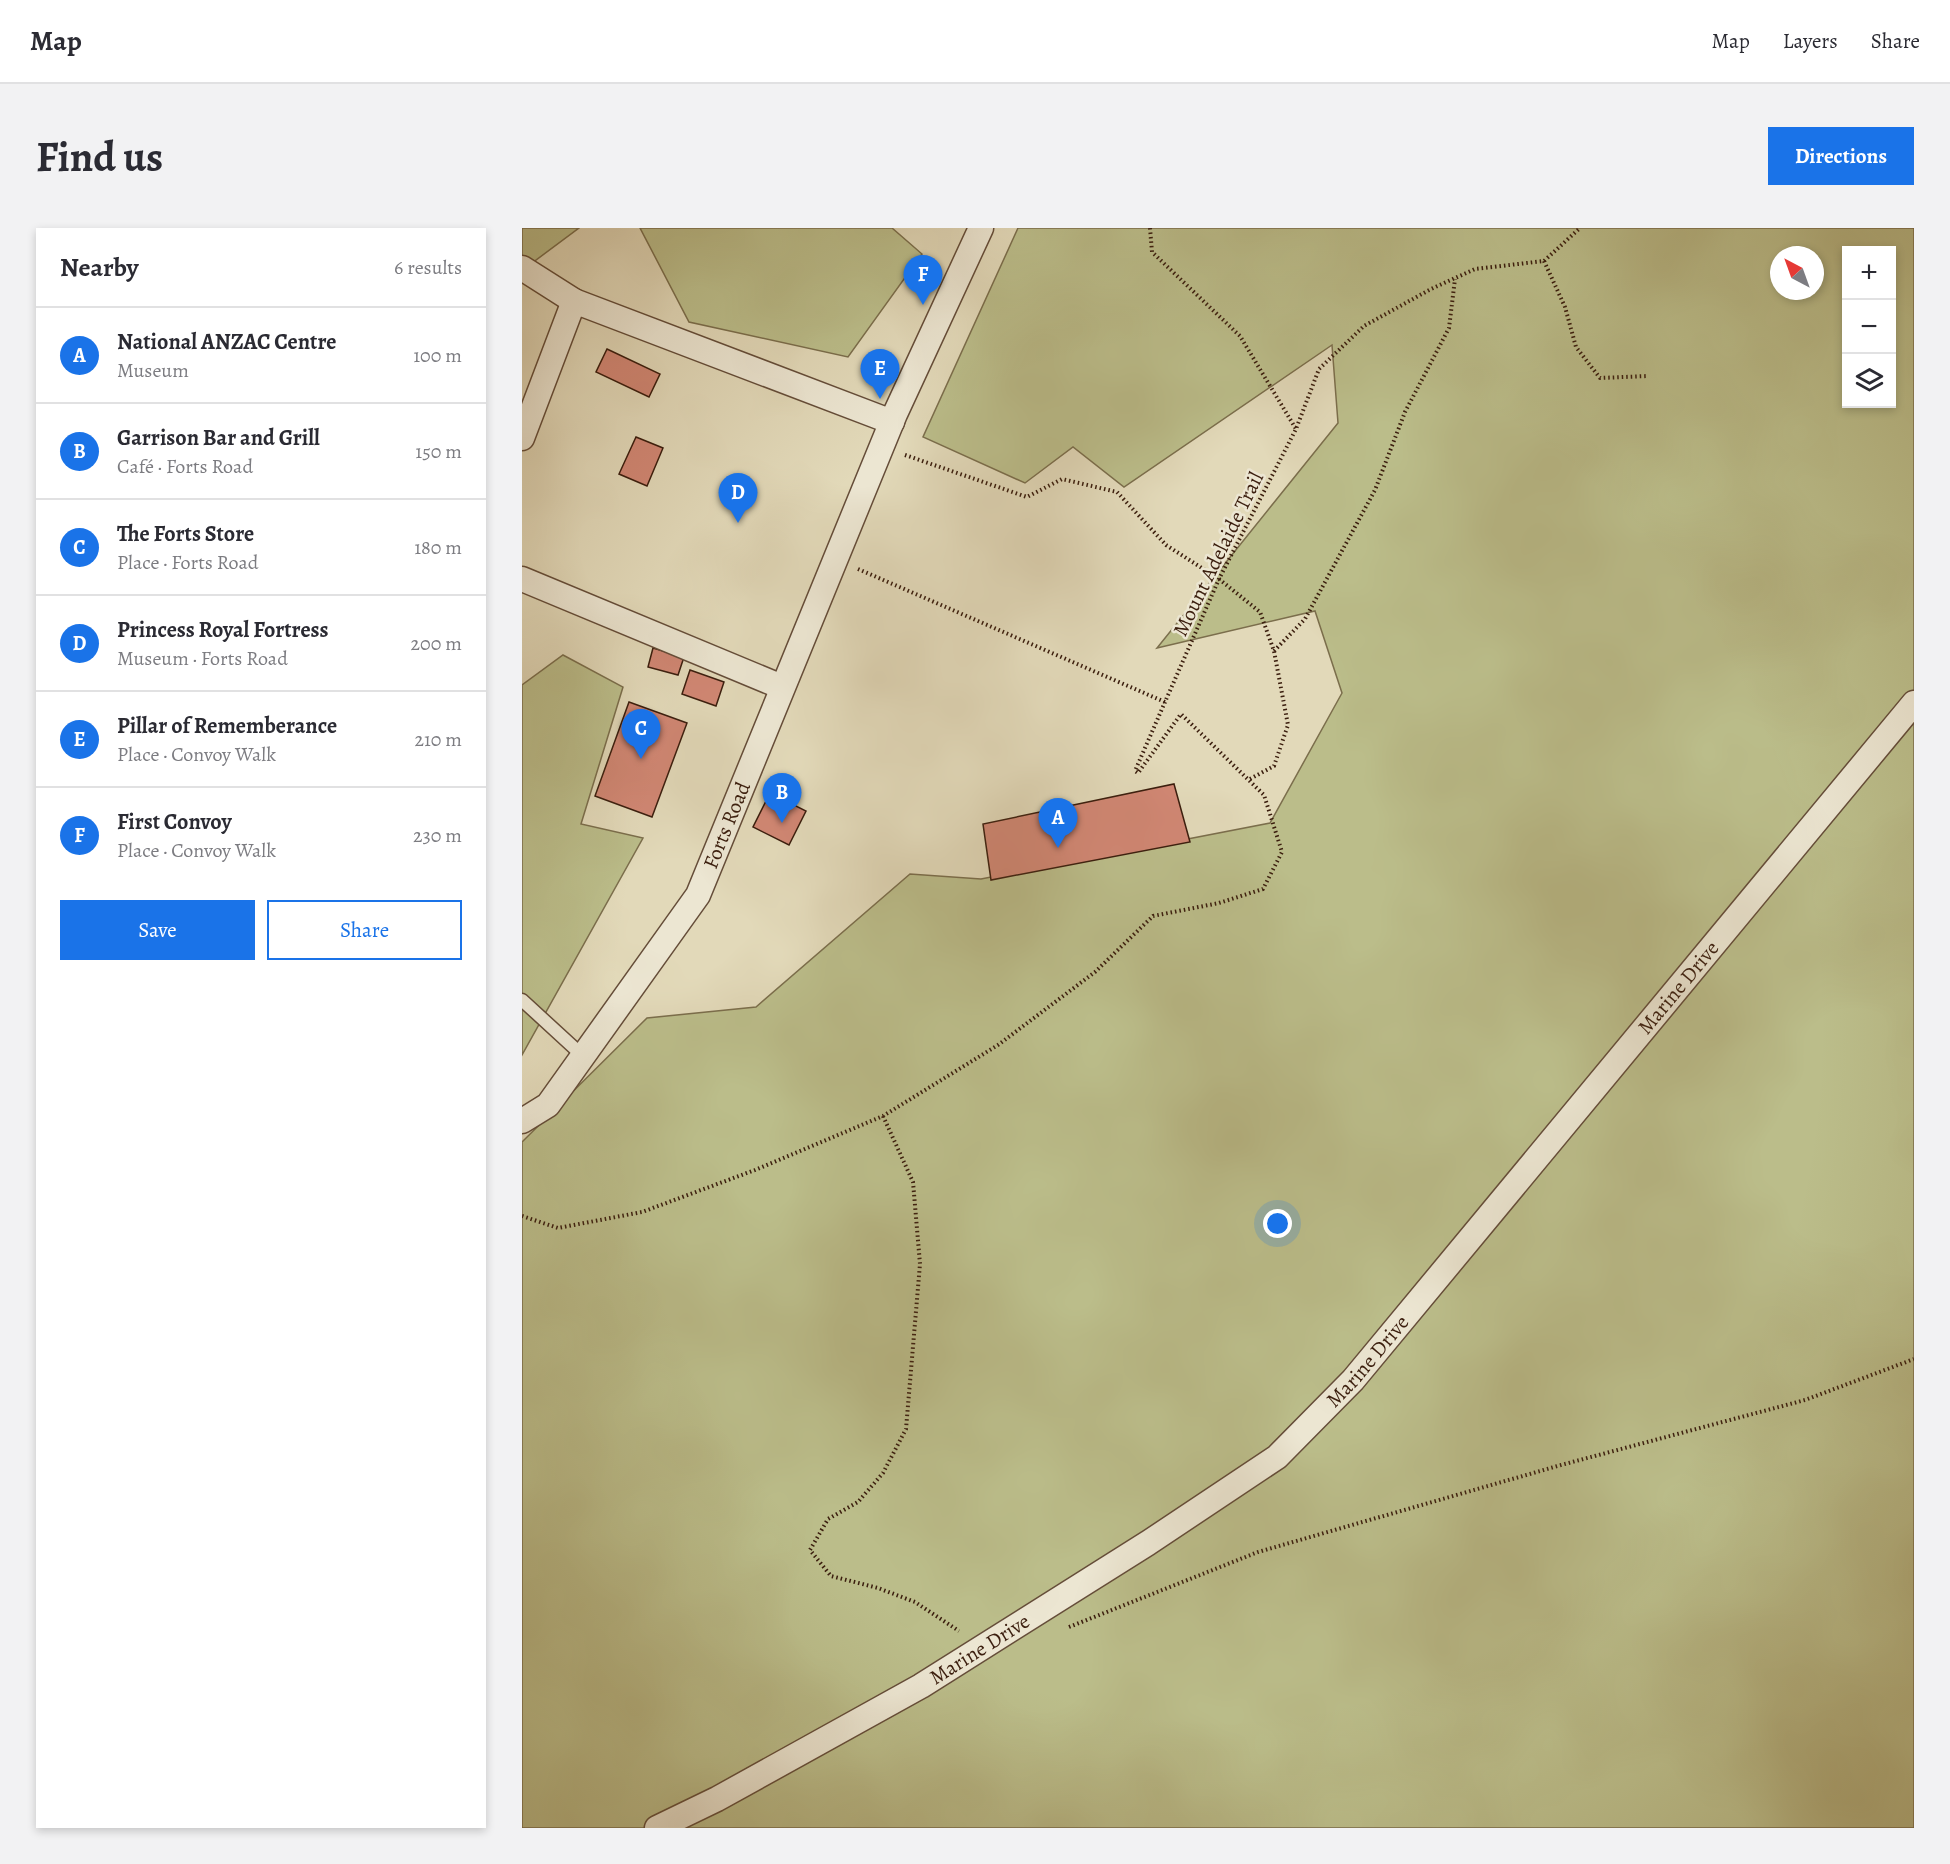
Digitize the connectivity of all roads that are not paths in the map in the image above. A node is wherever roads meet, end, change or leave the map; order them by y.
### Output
1 (981, 228) edge
2 (522, 268) edge
3 (574, 301) junction
4 (892, 422) junction
5 (522, 438) edge
6 (522, 579) edge
7 (782, 687) junction
8 (1914, 703) edge
9 (522, 1000) edge
10 (583, 1056) junction
11 (522, 1121) edge
12 (657, 1828) edge

1 - 4 street, Forts Road
2 - 3 street
3 - 4 street
3 - 5 street
4 - 7 street, Forts Road
6 - 7 street
7 - 10 street, Forts Road
8 - 12 street, Marine Drive
9 - 10 lane
10 - 11 street, Forts Road

